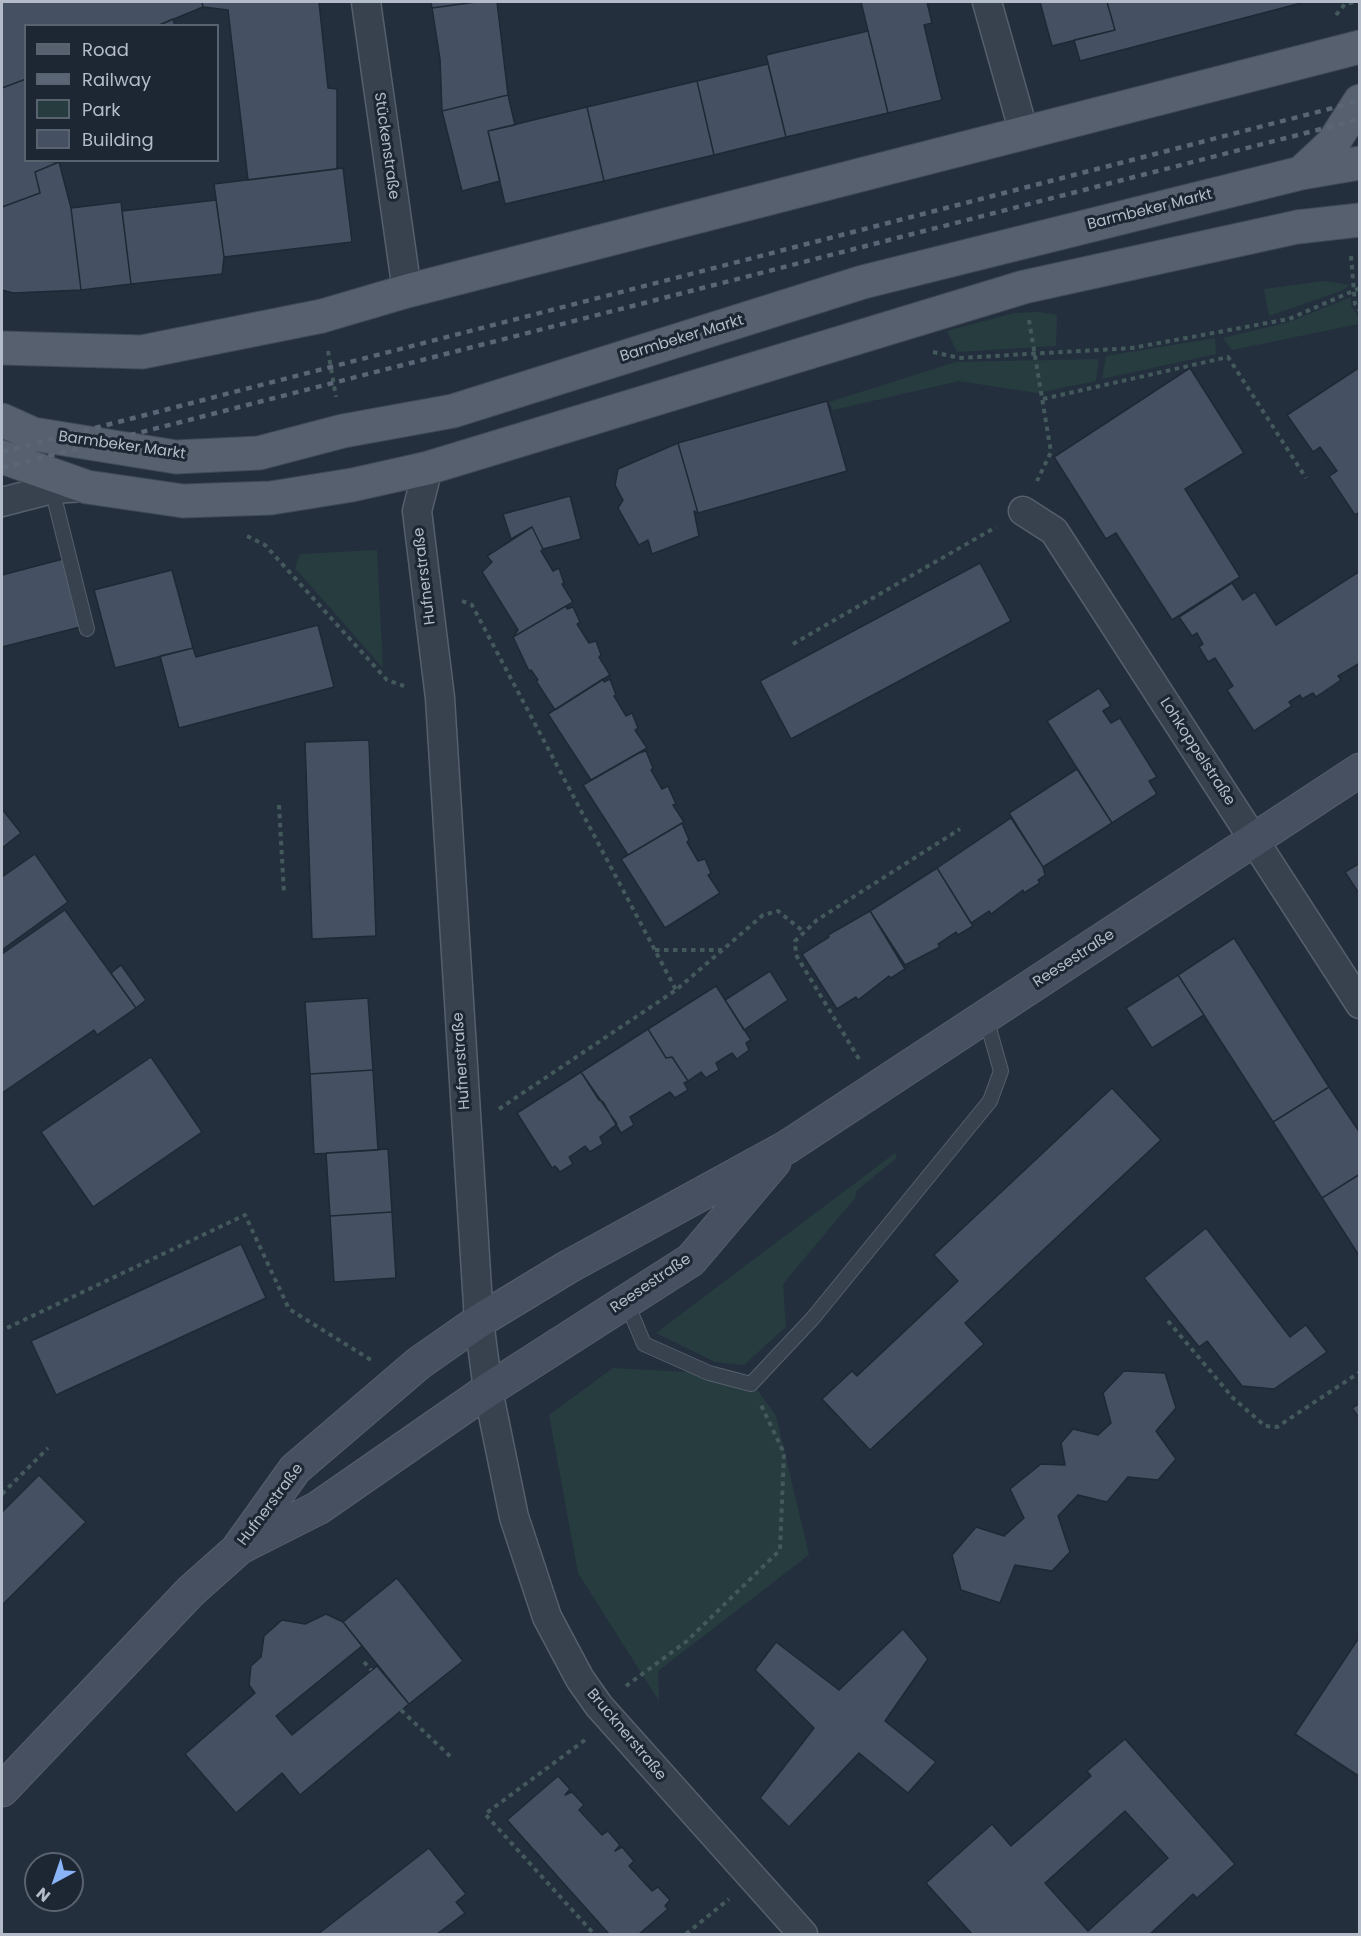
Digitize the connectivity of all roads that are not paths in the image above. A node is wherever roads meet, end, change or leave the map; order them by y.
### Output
1 (366, 2) edge
2 (987, 2) edge
3 (1359, 47) edge
4 (1359, 101) edge
5 (1024, 132) junction
6 (1359, 163) edge
7 (1301, 173) junction
8 (1354, 221) edge
9 (407, 291) junction
10 (2, 348) edge
11 (453, 411) junction
12 (2, 420) edge
13 (2, 457) edge
14 (428, 468) junction
15 (87, 487) junction
16 (52, 489) junction
17 (2, 502) edge
18 (1023, 511) road end
19 (87, 628) dead end
20 (1359, 770) edge
21 (1256, 841) junction
22 (1359, 1004) edge
23 (986, 1017) junction
24 (787, 1147) junction
25 (626, 1301) junction
26 (479, 1321) junction
27 (488, 1390) junction
28 (237, 1550) junction
29 (2, 1790) edge
30 (803, 1935) edge

1 - 9 street, Stückenstraße
2 - 5 street
3 - 5 main road
4 - 7 main road
5 - 9 main road
6 - 7 main road, Barmbeker Markt
7 - 11 main road, Barmbeker Markt
8 - 14 main road
9 - 10 main road
11 - 12 main road, Barmbeker Markt
11 - 14 main road
13 - 15 main road
14 - 15 main road
14 - 26 street, Hufnerstraße
15 - 16 street
16 - 17 street
16 - 19 lane
18 - 21 street, Lohkoppelstraße
20 - 21 main road, Reesestraße
21 - 22 street, Lohkoppelstraße
21 - 23 main road, Reesestraße
23 - 24 main road, Reesestraße
23 - 25 lane
24 - 25 main road, Reesestraße
24 - 26 main road, Reesestraße
25 - 27 main road, Reesestraße
26 - 27 street, Brucknerstraße
26 - 28 main road, Hufnerstraße
27 - 28 main road, Hufnerstraße
27 - 30 street, Brucknerstraße
28 - 29 main road, Hufnerstraße

